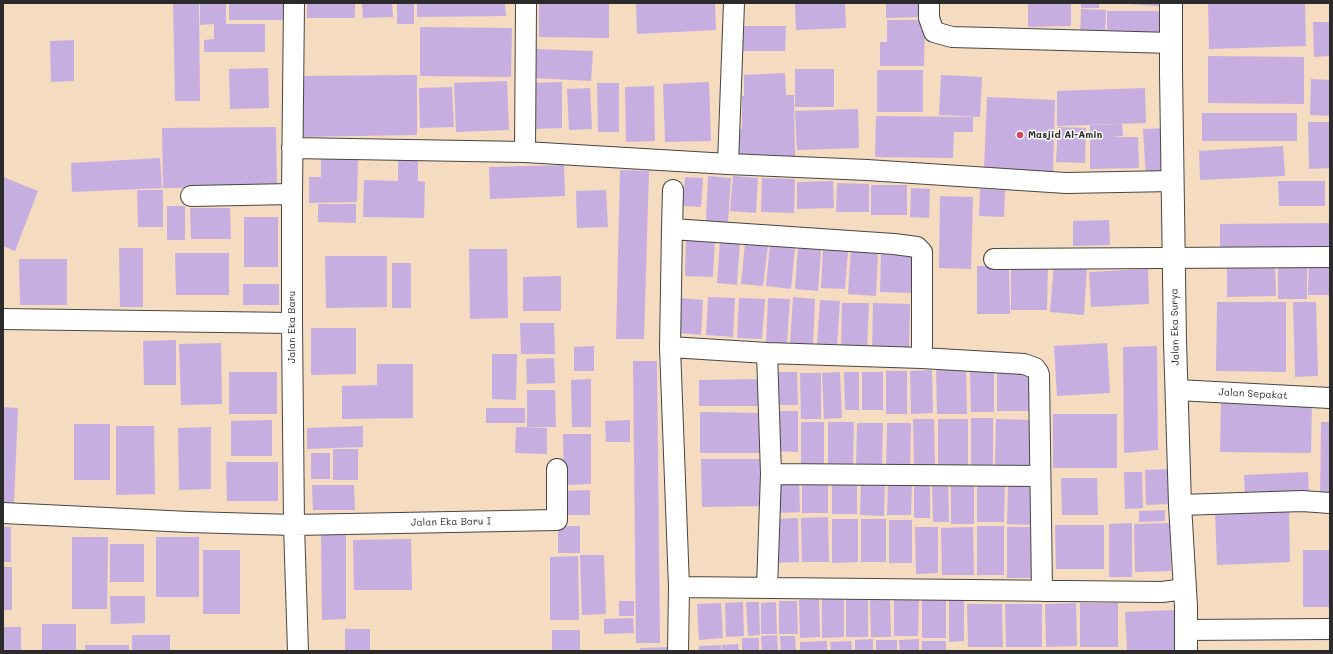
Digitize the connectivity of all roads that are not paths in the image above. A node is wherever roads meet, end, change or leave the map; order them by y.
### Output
1 (294, 3) edge
2 (526, 3) edge
3 (734, 3) edge
4 (929, 3) edge
5 (1171, 3) edge
6 (1172, 43) junction
7 (292, 148) junction
8 (525, 152) junction
9 (728, 164) junction
10 (1173, 181) junction
11 (673, 190) dead end
12 (292, 194) junction
13 (191, 196) dead end
14 (672, 229) junction
15 (1174, 257) junction
16 (1330, 257) edge
17 (994, 259) dead end
18 (3, 319) edge
19 (292, 323) junction
20 (670, 347) junction
21 (767, 353) junction
22 (922, 358) junction
23 (1176, 390) junction
24 (1330, 398) edge
25 (557, 469) dead end
26 (771, 474) junction
27 (1040, 476) junction
28 (1330, 503) edge
29 (1180, 505) junction
30 (3, 513) edge
31 (294, 525) junction
32 (679, 587) junction
33 (767, 588) junction
34 (1185, 589) junction
35 (1042, 591) junction
36 (1330, 629) edge
37 (1186, 641) edge
38 (298, 651) edge
39 (678, 651) edge

1 - 7 street, Jalan Eka Baru
2 - 8 street
3 - 9 street
4 - 6 street
5 - 6 street, Jalan Eka Surya
6 - 10 street, Jalan Eka Surya
7 - 8 street
7 - 12 street, Jalan Eka Baru
8 - 9 street
9 - 10 street
10 - 15 street, Jalan Eka Surya
11 - 14 street
12 - 13 street
12 - 19 street, Jalan Eka Baru
14 - 20 street
14 - 22 street
15 - 16 street
15 - 17 street
15 - 23 street, Jalan Eka Surya
18 - 19 street
19 - 31 street, Jalan Eka Baru
20 - 21 street
20 - 32 street
21 - 22 street
21 - 26 street
22 - 27 street
23 - 24 street, Jalan Sepakat
23 - 29 street, Jalan Eka Surya
25 - 31 street, Jalan Eka Baru I
26 - 27 street
26 - 33 street
27 - 35 street
28 - 29 street
29 - 34 street, Jalan Eka Surya
30 - 31 street
31 - 38 street, Jalan Eka Baru
32 - 33 street
32 - 39 street
33 - 35 street
34 - 35 street
34 - 37 street, Jalan Eka Surya
36 - 37 street

